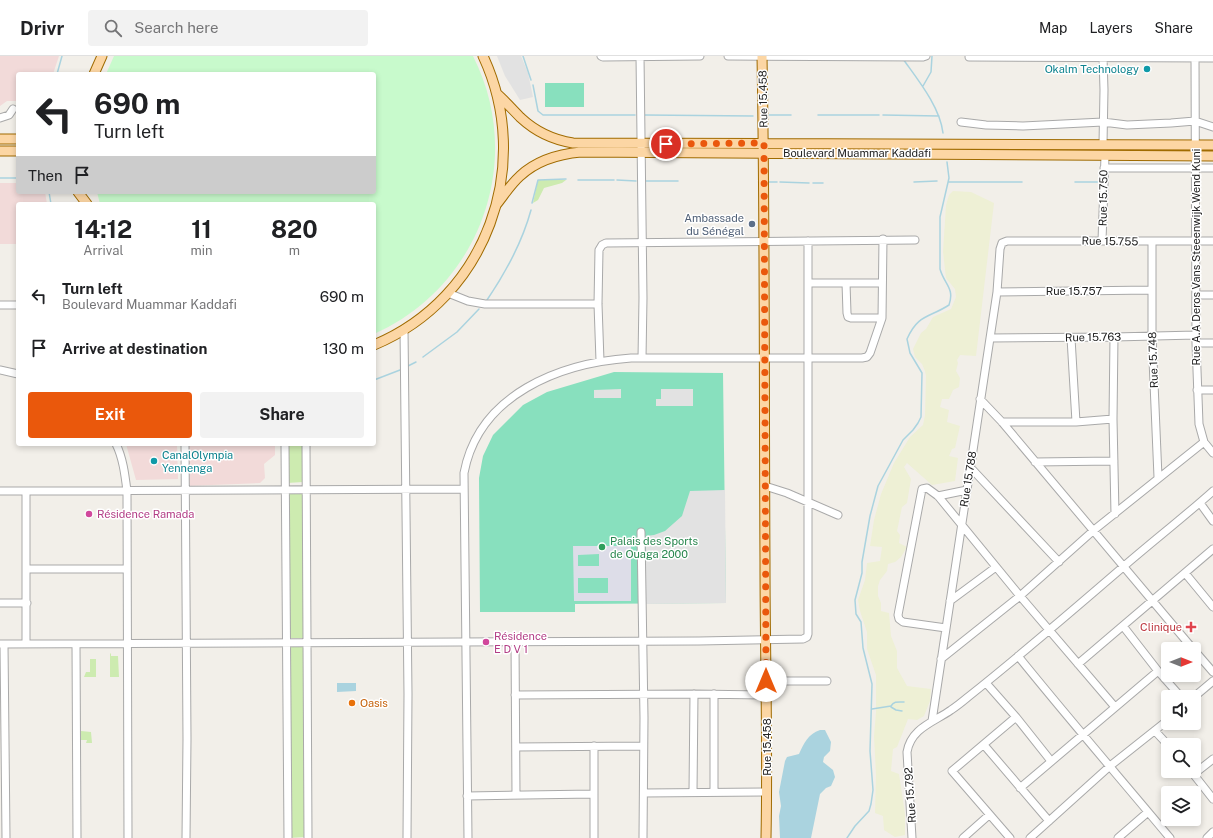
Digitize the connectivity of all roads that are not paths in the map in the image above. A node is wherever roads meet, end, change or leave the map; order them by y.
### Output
1 (102, 56) edge
2 (483, 56) edge
3 (601, 56) edge
4 (700, 56) edge
5 (728, 56) edge
6 (762, 56) edge
7 (806, 56) edge
8 (926, 56) edge
9 (640, 57) edge
10 (845, 57) edge
11 (969, 57) dead end
12 (1103, 57) junction
13 (1146, 57) edge
14 (1195, 57) edge
15 (1213, 58) edge
16 (95, 72) edge
17 (497, 94) junction
18 (13, 109) dead end
19 (0, 118) edge
20 (1195, 121) junction
21 (961, 122) dead end
22 (1103, 122) junction
23 (1213, 127) edge
24 (0, 139) edge
25 (15, 139) edge
26 (641, 143) junction
27 (764, 143) junction
28 (1103, 144) junction
29 (1195, 145) junction
30 (1213, 145) edge
31 (0, 151) edge
32 (16, 152) edge
33 (641, 153) junction
34 (764, 153) junction
35 (1104, 156) junction
36 (1195, 156) junction
37 (1213, 156) edge
38 (1104, 168) junction
39 (1195, 168) junction
40 (1213, 168) edge
41 (496, 205) junction
42 (883, 239) junction
43 (915, 240) dead end
44 (763, 241) junction
45 (808, 241) junction
46 (1007, 241) joint
47 (1102, 241) junction
48 (1196, 241) junction
49 (1213, 241) edge
50 (643, 242) junction
51 (1152, 242) junction
52 (808, 283) junction
53 (846, 283) junction
54 (882, 283) junction
55 (1151, 290) junction
56 (997, 292) junction
57 (448, 293) junction
58 (1196, 295) junction
59 (1213, 295) edge
60 (598, 304) junction
61 (0, 305) edge
62 (16, 306) edge
63 (882, 318) junction
64 (404, 329) junction
65 (1196, 335) junction
66 (1152, 336) junction
67 (1114, 337) junction
68 (990, 338) junction
69 (1071, 338) junction
70 (1196, 343) junction
71 (1213, 343) edge
72 (376, 344) edge
73 (764, 357) junction
74 (642, 358) junction
75 (808, 358) junction
76 (600, 361) junction
77 (0, 370) edge
78 (16, 374) edge
79 (1197, 390) junction
80 (1213, 390) edge
81 (980, 399) junction
82 (1114, 419) junction
83 (1002, 422) junction
84 (1076, 422) junction
85 (1204, 442) junction
86 (1213, 442) edge
87 (117, 446) edge
88 (185, 446) edge
89 (285, 446) edge
90 (306, 446) edge
91 (1213, 453) edge
92 (1114, 461) junction
93 (1035, 462) junction
94 (970, 467) junction
95 (1158, 477) junction
96 (766, 486) junction
97 (406, 489) junction
98 (464, 489) junction
99 (185, 490) junction
100 (285, 490) junction
101 (307, 490) junction
102 (967, 490) junction
103 (1213, 490) edge
104 (0, 491) edge
105 (26, 491) junction
106 (127, 491) junction
107 (938, 496) junction
108 (808, 502) junction
109 (1200, 503) junction
110 (1115, 514) junction
111 (838, 515) dead end
112 (1213, 520) edge
113 (961, 526) junction
114 (1094, 530) junction
115 (641, 532) dead end
116 (1213, 549) edge
117 (1059, 562) junction
118 (1124, 566) junction
119 (996, 567) junction
120 (26, 569) junction
121 (127, 569) junction
122 (1185, 573) junction
123 (1020, 596) junction
124 (1152, 600) junction
125 (950, 601) junction
126 (0, 603) edge
127 (26, 603) junction
128 (1213, 608) edge
129 (1123, 626) junction
130 (946, 628) junction
131 (1050, 630) junction
132 (766, 640) junction
133 (643, 641) junction
134 (406, 642) junction
135 (466, 642) junction
136 (515, 642) junction
137 (1187, 642) edge
138 (286, 643) junction
139 (308, 643) junction
140 (2, 644) edge
141 (26, 644) junction
142 (76, 644) junction
143 (128, 644) junction
144 (186, 644) junction
145 (1018, 656) junction
146 (1201, 658) edge
147 (941, 659) junction
148 (1078, 664) junction
149 (1158, 671) junction
150 (1213, 672) edge
151 (766, 681) junction
152 (827, 681) dead end
153 (1213, 681) edge
154 (986, 683) junction
155 (1174, 690) edge
156 (1201, 691) edge
157 (643, 694) junction
158 (694, 694) junction
159 (714, 694) junction
160 (515, 695) junction
161 (766, 695) junction
162 (1115, 707) junction
163 (1016, 717) junction
164 (932, 721) junction
165 (1161, 726) edge
166 (1156, 731) junction
167 (1082, 734) junction
168 (1162, 738) edge
169 (984, 745) junction
170 (594, 746) junction
171 (643, 746) junction
172 (516, 747) junction
173 (1213, 759) edge
174 (1051, 761) junction
175 (1110, 766) junction
176 (1201, 767) edge
177 (1196, 778) edge
178 (1020, 788) junction
179 (693, 792) junction
180 (714, 792) junction
181 (767, 792) junction
182 (644, 793) junction
183 (594, 794) junction
184 (516, 795) junction
185 (467, 796) junction
186 (1213, 799) edge
187 (1148, 812) junction
188 (989, 815) junction
189 (1049, 821) junction
190 (1213, 832) edge
191 (6, 838) edge
192 (77, 838) edge
193 (128, 838) edge
194 (186, 838) edge
195 (288, 838) edge
196 (308, 838) edge
197 (407, 838) edge
198 (468, 838) edge
199 (594, 838) edge
200 (643, 838) edge
201 (766, 838) edge
202 (912, 838) edge
203 (963, 838) edge
204 (1010, 838) edge
205 (1030, 838) edge
206 (1118, 838) edge
207 (1170, 838) edge
208 (1206, 838) edge

1 - 16 main road
2 - 17 main road
3 - 9 street
4 - 9 street
5 - 6 street
6 - 7 street
6 - 27 main road, Rue 15.458
7 - 10 street
8 - 10 street
9 - 26 street
11 - 12 street
12 - 13 street
12 - 22 street
13 - 14 street
14 - 15 street
14 - 20 street, Rue A.A Deros Vans Steeenwijk Wend Kuni
17 - 26 main road, Boulevard Muammar Kaddafi
17 - 41 main road
18 - 19 street
20 - 22 street
20 - 23 street
20 - 29 street, Rue A.A Deros Vans Steeenwijk Wend Kuni
21 - 22 street
22 - 28 street
24 - 25 main road
26 - 27 main road, Boulevard Muammar Kaddafi
26 - 33 street
27 - 28 main road, Boulevard Muammar Kaddafi
27 - 34 main road, Rue 15.458
28 - 29 main road, Boulevard Muammar Kaddafi
29 - 30 main road, Boulevard Muammar Kaddafi
29 - 36 street, Rue A.A Deros Vans Steeenwijk Wend Kuni
31 - 32 main road
33 - 34 main road, Boulevard Muammar Kaddafi
33 - 41 main road, Boulevard Muammar Kaddafi
33 - 50 street
34 - 35 main road, Boulevard Muammar Kaddafi
34 - 44 main road, Rue 15.458
35 - 36 main road, Boulevard Muammar Kaddafi
35 - 38 street, Rue 15.750
36 - 37 main road, Boulevard Muammar Kaddafi
36 - 39 street, Rue A.A Deros Vans Steeenwijk Wend Kuni
38 - 39 street
38 - 47 street, Rue 15.750
39 - 40 street
39 - 48 street, Rue A.A Deros Vans Steeenwijk Wend Kuni
41 - 57 main road
42 - 43 street
42 - 45 street
42 - 54 street
44 - 45 street
44 - 50 street
44 - 73 main road, Rue 15.458
45 - 52 street
46 - 47 street, Rue 15.755
46 - 56 street, Rue 15.788
47 - 51 street, Rue 15.755
48 - 49 street, Rue 15.755
48 - 51 street, Rue 15.755
48 - 58 street, Rue A.A Deros Vans Steeenwijk Wend Kuni
50 - 60 street
50 - 74 street
51 - 55 street, Rue 15.748
52 - 53 street
52 - 75 street
53 - 54 street
53 - 63 street
54 - 63 street
55 - 56 street, Rue 15.757
55 - 66 street, Rue 15.748
56 - 68 street, Rue 15.788
57 - 60 street
57 - 64 main road
58 - 59 street
58 - 65 street, Rue A.A Deros Vans Steeenwijk Wend Kuni
60 - 76 street
61 - 62 street
63 - 75 street
64 - 72 main road
64 - 97 street
65 - 66 street, Rue 15.763
65 - 70 street, Rue A.A Deros Vans Steeenwijk Wend Kuni
66 - 67 street, Rue 15.763
66 - 95 street, Rue 15.748
67 - 69 street, Rue 15.763
67 - 82 street
68 - 69 street, Rue 15.763
68 - 81 street, Rue 15.788
69 - 84 street
70 - 71 street
70 - 79 street, Rue A.A Deros Vans Steeenwijk Wend Kuni
73 - 74 street
73 - 75 street
73 - 96 main road, Rue 15.458
74 - 76 street
75 - 108 street
76 - 98 street
77 - 78 street
79 - 80 street
79 - 85 street, Rue A.A Deros Vans Steeenwijk Wend Kuni
81 - 83 street
81 - 94 street, Rue 15.788
82 - 84 street
82 - 92 street
83 - 84 street
83 - 93 street
85 - 86 street
85 - 91 street, Rue A.A Deros Vans Steeenwijk Wend Kuni
85 - 95 street
87 - 106 street
88 - 99 street
89 - 100 street
90 - 101 street
92 - 93 street
92 - 110 street
93 - 114 street
94 - 102 street, Rue 15.788
94 - 117 street
95 - 110 street
96 - 108 street
96 - 132 main road, Rue 15.458
97 - 98 street
97 - 101 street
97 - 134 street
98 - 135 street
99 - 100 street
99 - 106 street
99 - 144 street
100 - 101 street
100 - 138 street
101 - 139 street
102 - 107 street
102 - 113 street, Rue 15.788
103 - 109 street
104 - 105 street
105 - 106 street
105 - 120 street
106 - 121 street
107 - 113 street
107 - 130 street
108 - 111 street
108 - 132 street
109 - 112 street
109 - 118 street
110 - 114 street
113 - 119 street
113 - 125 street, Rue 15.788
114 - 117 street
114 - 118 street
115 - 133 street
116 - 122 street
117 - 123 street
118 - 124 street
118 - 131 street
119 - 123 street
119 - 125 street
120 - 121 street
120 - 127 street
121 - 143 street
122 - 124 street
122 - 128 street
123 - 131 street
123 - 147 street
124 - 129 street
124 - 137 street
125 - 130 street, Rue 15.788
126 - 127 street
127 - 141 street
129 - 148 street
129 - 149 street
130 - 147 street, Rue 15.788
131 - 145 street
131 - 148 street
132 - 133 street
132 - 151 main road, Rue 15.458
133 - 136 street
133 - 157 street
134 - 135 street
134 - 139 street
134 - 197 street
135 - 136 street
135 - 185 street
136 - 160 street
138 - 139 street
138 - 144 street
138 - 195 street
139 - 196 street
140 - 141 street
140 - 191 street
141 - 142 street
142 - 143 street
142 - 192 street
143 - 144 street
143 - 193 street
144 - 194 street
145 - 154 street
145 - 167 street
146 - 150 street
147 - 164 street, Rue 15.788
148 - 162 street
149 - 155 street
149 - 162 street
151 - 152 street
151 - 161 main road, Rue 15.458
153 - 156 street
154 - 163 street
154 - 164 street
157 - 158 street
157 - 160 street
157 - 171 street
158 - 159 street
158 - 179 street
159 - 161 street
159 - 180 street
160 - 172 street
161 - 181 main road, Rue 15.458
162 - 167 street
163 - 169 street
163 - 174 street
164 - 202 street, Rue 15.792
165 - 166 street
166 - 168 street
166 - 175 street
167 - 174 street
167 - 175 street
169 - 178 street
169 - 188 street
170 - 171 street
170 - 172 street
170 - 183 street
171 - 182 street
172 - 184 street
173 - 176 street
174 - 178 street
175 - 187 street
175 - 189 street
177 - 186 street
178 - 189 street
179 - 180 street
179 - 182 street
180 - 181 street
181 - 201 main road, Rue 15.458
182 - 200 street
183 - 184 street
183 - 199 street
184 - 185 street
185 - 198 street
187 - 206 street
187 - 207 street
188 - 203 street
188 - 204 street
189 - 205 street
190 - 208 street

